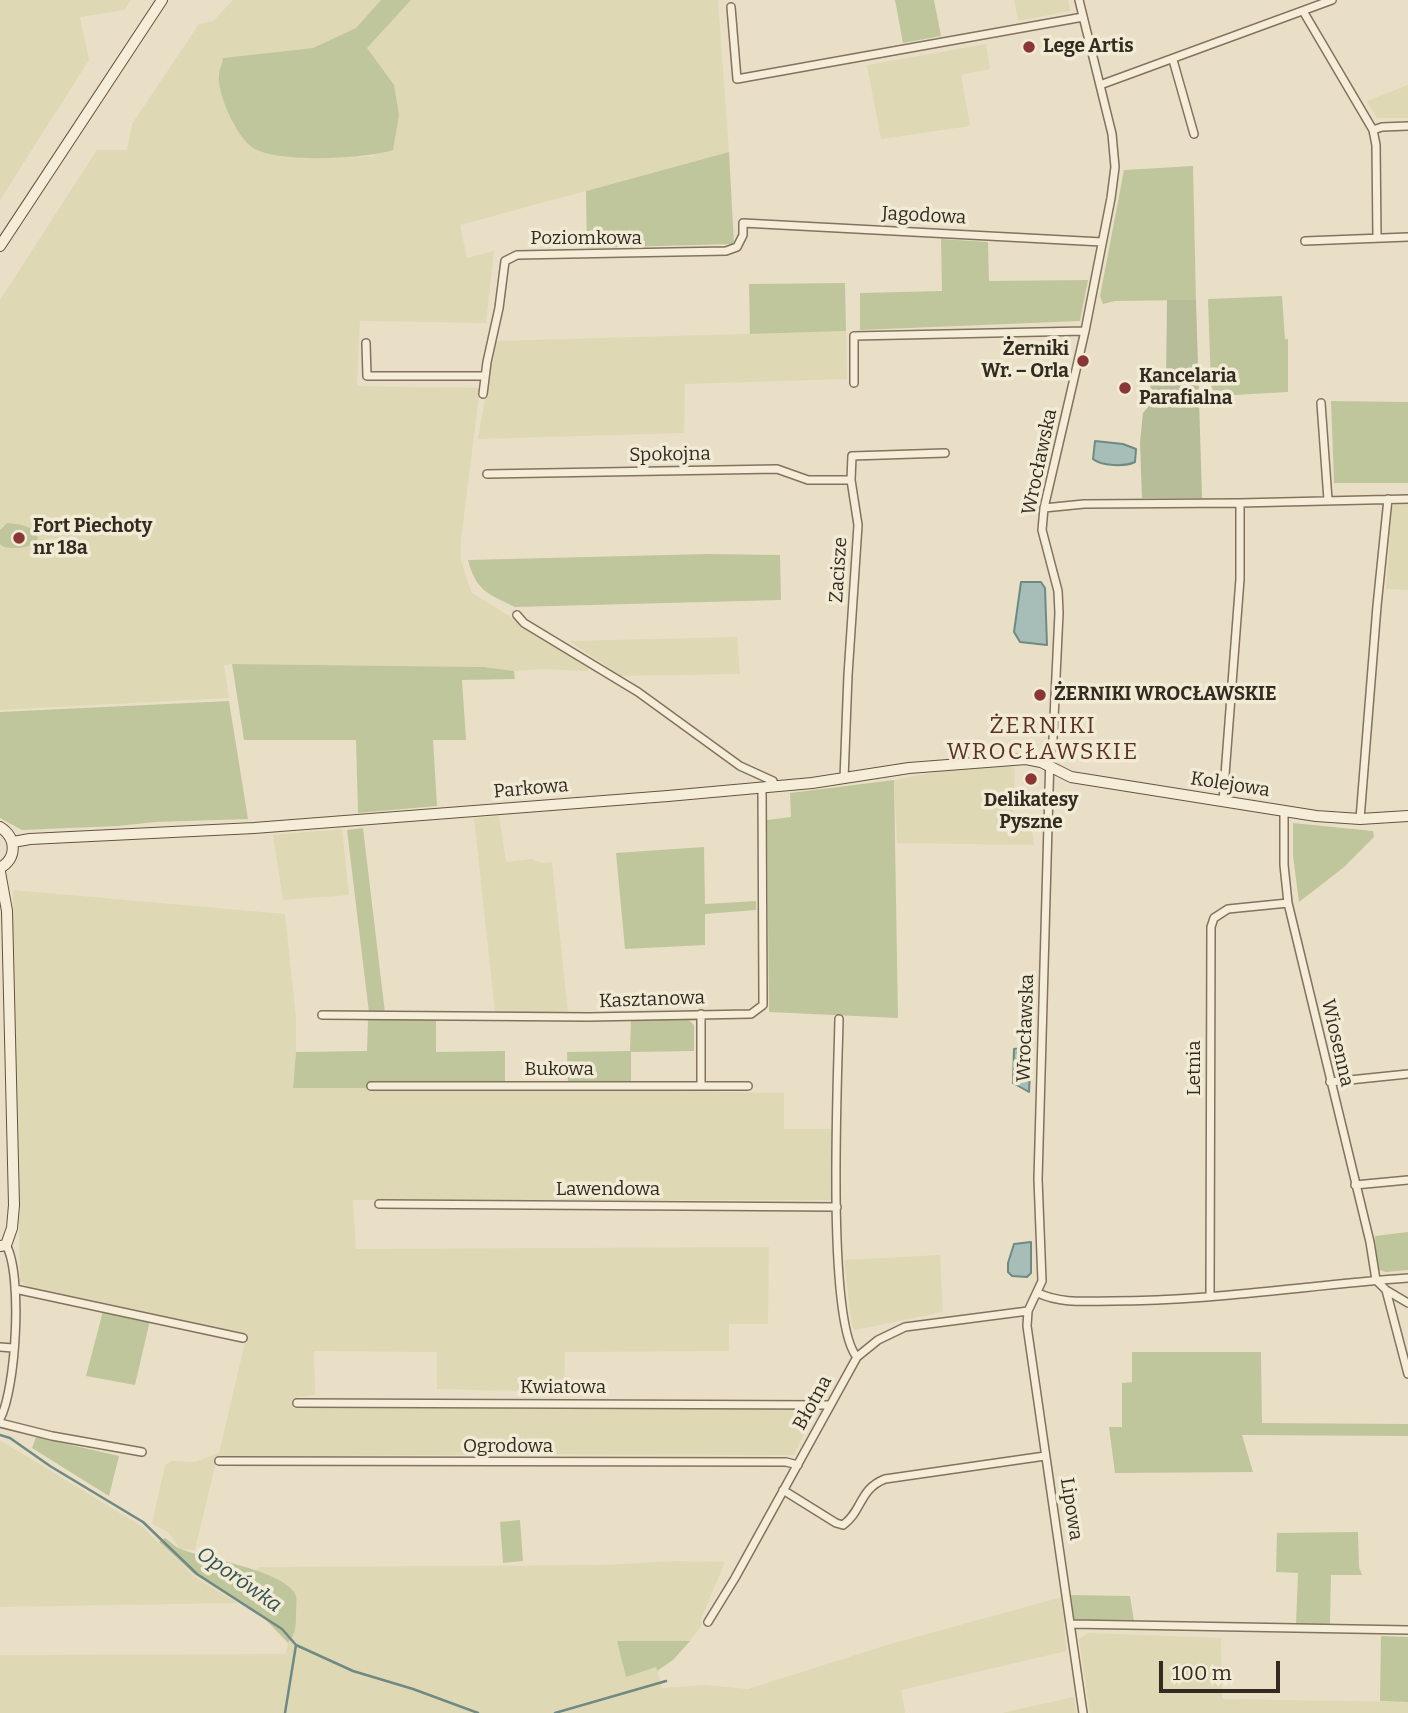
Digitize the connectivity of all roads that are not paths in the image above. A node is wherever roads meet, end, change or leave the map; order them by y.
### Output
1 (162, 0) edge
2 (1079, 0) edge
3 (1332, 0) edge
4 (731, 8) dead end
5 (1303, 11) junction
6 (1083, 17) junction
7 (1173, 60) junction
8 (1100, 85) junction
9 (1408, 127) edge
10 (1373, 130) junction
11 (1194, 134) dead end
12 (743, 223) joint
13 (1377, 237) junction
14 (1408, 237) edge
15 (1305, 241) dead end
16 (1102, 242) junction
17 (0, 246) edge
18 (1085, 331) junction
19 (366, 343) dead end
20 (485, 376) junction
21 (854, 383) dead end
22 (482, 394) dead end
23 (1321, 403) dead end
24 (945, 453) dead end
25 (487, 474) dead end
26 (851, 480) junction
27 (1388, 499) junction
28 (1408, 499) edge
29 (1328, 500) junction
30 (1241, 503) junction
31 (1044, 508) junction
32 (517, 615) dead end
33 (1050, 767) junction
34 (844, 779) junction
35 (775, 786) junction
36 (762, 788) junction
37 (1223, 801) junction
38 (1284, 811) junction
39 (1408, 816) edge
40 (1360, 819) junction
41 (0, 827) edge
42 (13, 842) junction
43 (0, 870) edge
44 (1289, 904) junction
45 (701, 1014) junction
46 (322, 1015) dead end
47 (839, 1019) dead end
48 (1408, 1074) edge
49 (1330, 1082) junction
50 (371, 1086) dead end
51 (701, 1086) junction
52 (748, 1086) dead end
53 (5, 1101) edge
54 (1408, 1180) edge
55 (1356, 1185) junction
56 (379, 1204) dead end
57 (837, 1207) junction
58 (3, 1246) edge
59 (1408, 1278) edge
60 (1376, 1280) junction
61 (15, 1289) junction
62 (1387, 1290) junction
63 (1038, 1293) junction
64 (1210, 1296) junction
65 (1408, 1303) edge
66 (1028, 1311) junction
67 (243, 1338) dead end
68 (0, 1347) edge
69 (13, 1348) junction
70 (857, 1357) junction
71 (1408, 1374) edge
72 (297, 1403) dead end
73 (830, 1405) junction
74 (0, 1421) edge
75 (142, 1452) dead end
76 (1045, 1456) junction
77 (219, 1461) dead end
78 (798, 1465) junction
79 (783, 1490) junction
80 (708, 1622) dead end
81 (1071, 1624) junction
82 (1408, 1630) edge
83 (1083, 1713) edge

1 - 17 street
2 - 6 street, Wrocławska
3 - 5 street
4 - 6 street
5 - 7 street
5 - 10 street
6 - 8 street, Wrocławska
7 - 8 street
7 - 11 street
8 - 16 street, Wrocławska
9 - 10 street
10 - 13 street
12 - 16 street, Jagodowa
12 - 20 street, Poziomkowa
13 - 14 street
13 - 15 street
16 - 18 street, Wrocławska
18 - 21 street
18 - 31 street, Wrocławska
19 - 20 street
20 - 22 street, Poziomkowa
23 - 29 street
24 - 26 street
25 - 26 street, Spokojna
26 - 34 street, Zacisze
27 - 28 street
27 - 29 street
27 - 40 street
29 - 30 street
30 - 31 street
30 - 37 street
31 - 33 street, Wrocławska
32 - 35 street
33 - 34 street, Parkowa
33 - 37 street, Kolejowa
33 - 63 street, Wrocławska
34 - 35 street, Parkowa
35 - 36 street, Parkowa
36 - 42 street, Parkowa
36 - 45 street, Kasztanowa
37 - 38 street, Kolejowa
38 - 40 street, Kolejowa
38 - 44 street, Wiosenna
39 - 40 street, Kolejowa
41 - 42 street
42 - 43 street
43 - 53 street
44 - 49 street, Wiosenna
44 - 64 street, Letnia
45 - 46 street, Kasztanowa
45 - 51 street
47 - 57 street
48 - 49 street
49 - 55 street, Wiosenna
50 - 51 street, Bukowa
51 - 52 street, Bukowa
53 - 58 street
54 - 55 street
55 - 60 street, Wiosenna
56 - 57 street, Lawendowa
57 - 70 street
58 - 61 street
59 - 60 street
60 - 62 street
60 - 64 street
61 - 67 street
61 - 69 street
62 - 65 street
62 - 71 street
63 - 64 street
63 - 66 street, Wrocławska
66 - 70 street, Błotna
66 - 76 street, Lipowa
68 - 69 street
69 - 74 street
70 - 73 street, Błotna
72 - 73 street, Kwiatowa
73 - 78 street, Błotna
74 - 75 street
76 - 79 street
76 - 81 street, Lipowa
77 - 78 street, Ogrodowa
78 - 79 street, Błotna
79 - 80 street, Błotna
81 - 82 street
81 - 83 street, Lipowa

